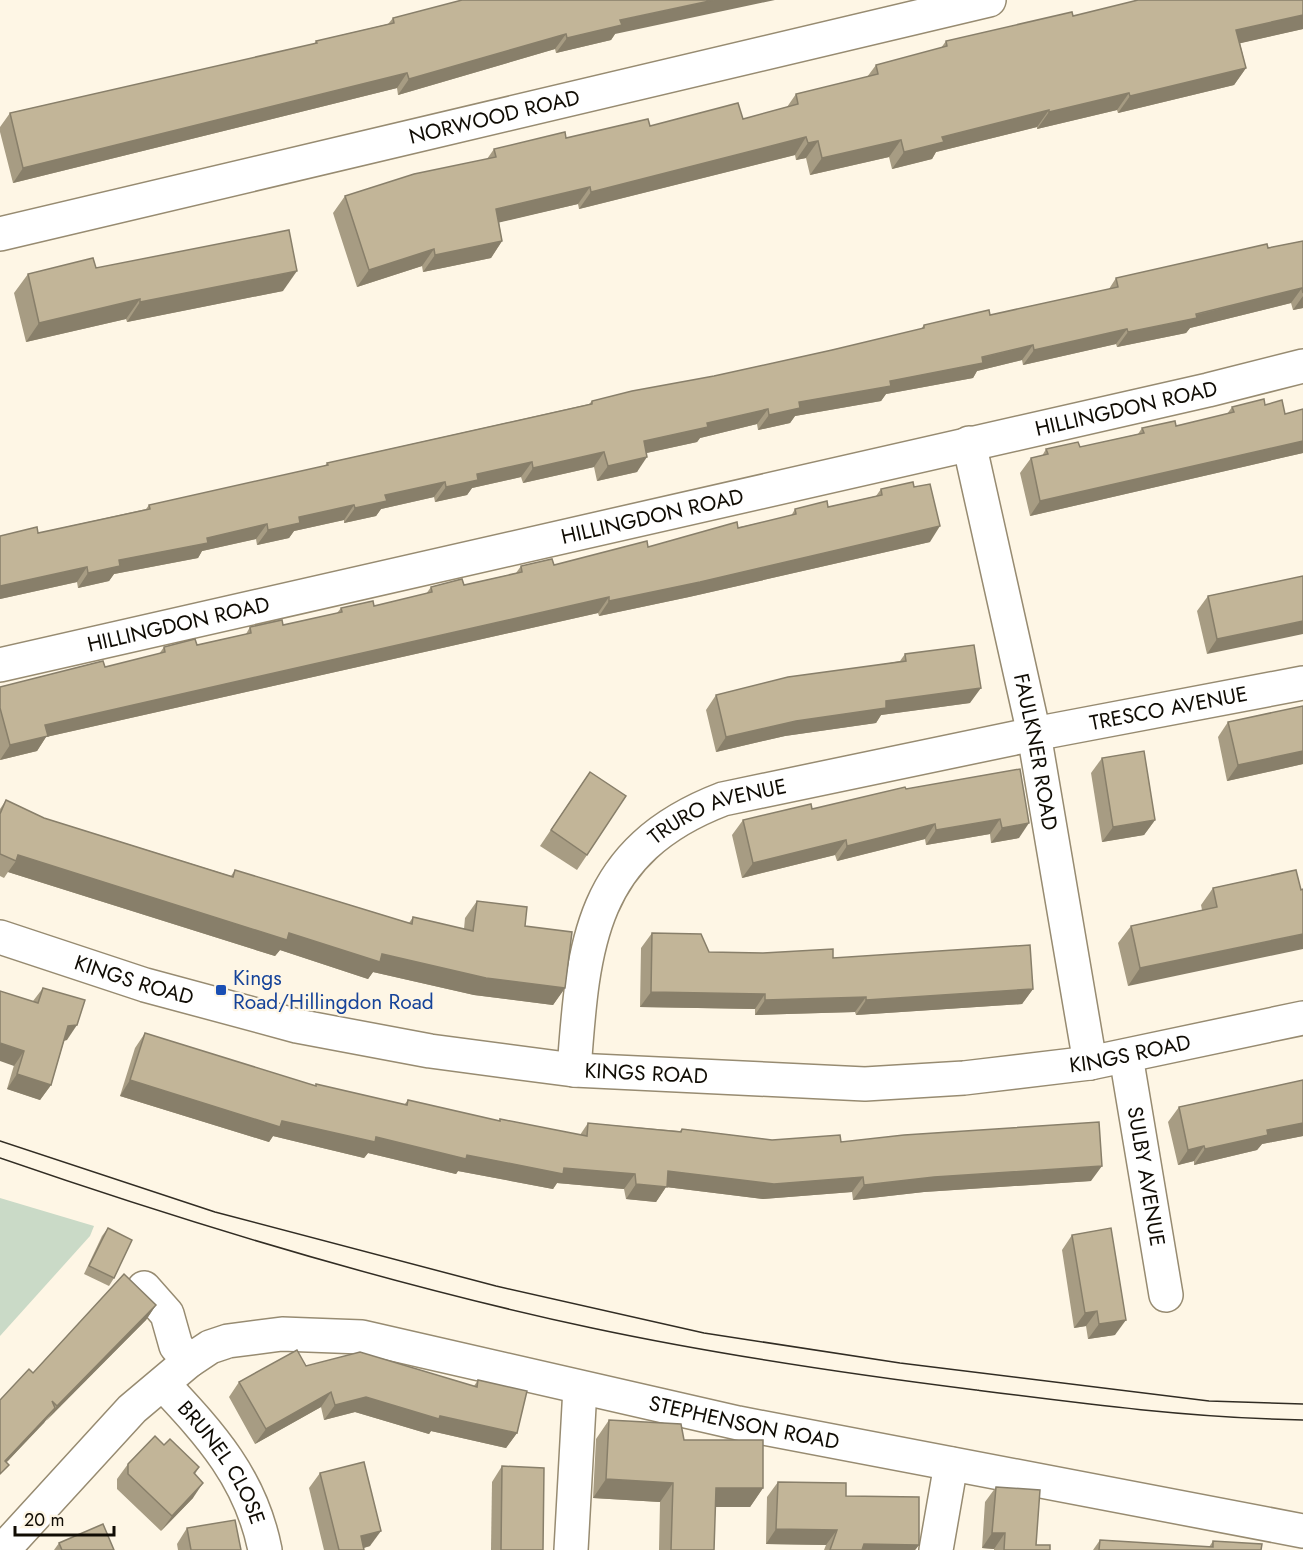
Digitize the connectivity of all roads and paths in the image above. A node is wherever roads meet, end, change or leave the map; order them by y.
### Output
1 (989, 0) edge
2 (0, 234) edge
3 (1303, 366) edge
4 (969, 443) junction
5 (0, 665) edge
6 (1303, 683) edge
7 (1034, 734) junction
8 (0, 937) edge
9 (1303, 1018) edge
10 (1126, 1056) junction
11 (1090, 1063) junction
12 (574, 1070) junction
13 (144, 1288) dead end
14 (1166, 1296) dead end
15 (189, 1361) junction
16 (163, 1384) junction
17 (580, 1388) junction
18 (951, 1464) junction
19 (1300, 1537) edge
20 (3, 1550) edge
21 (265, 1550) edge
22 (571, 1550) edge
23 (936, 1550) edge

1 - 2 street, NORWOOD ROAD
3 - 4 street, HILLINGDON ROAD
4 - 5 street, HILLINGDON ROAD
4 - 7 street, FAULKNER ROAD
6 - 7 street, TRESCO AVENUE
7 - 11 street, FAULKNER ROAD
7 - 12 street, TRURO AVENUE
8 - 12 street, KINGS ROAD
9 - 10 street, KINGS ROAD
10 - 11 street, KINGS ROAD
10 - 14 street, SULBY AVENUE
11 - 12 street, KINGS ROAD
13 - 15 street
15 - 16 street, STEPHENSON ROAD
15 - 17 street, STEPHENSON ROAD
16 - 20 street, STEPHENSON ROAD
16 - 21 street, BRUNEL CLOSE
17 - 18 street, STEPHENSON ROAD
17 - 22 street
18 - 19 street, STEPHENSON ROAD
18 - 23 street

